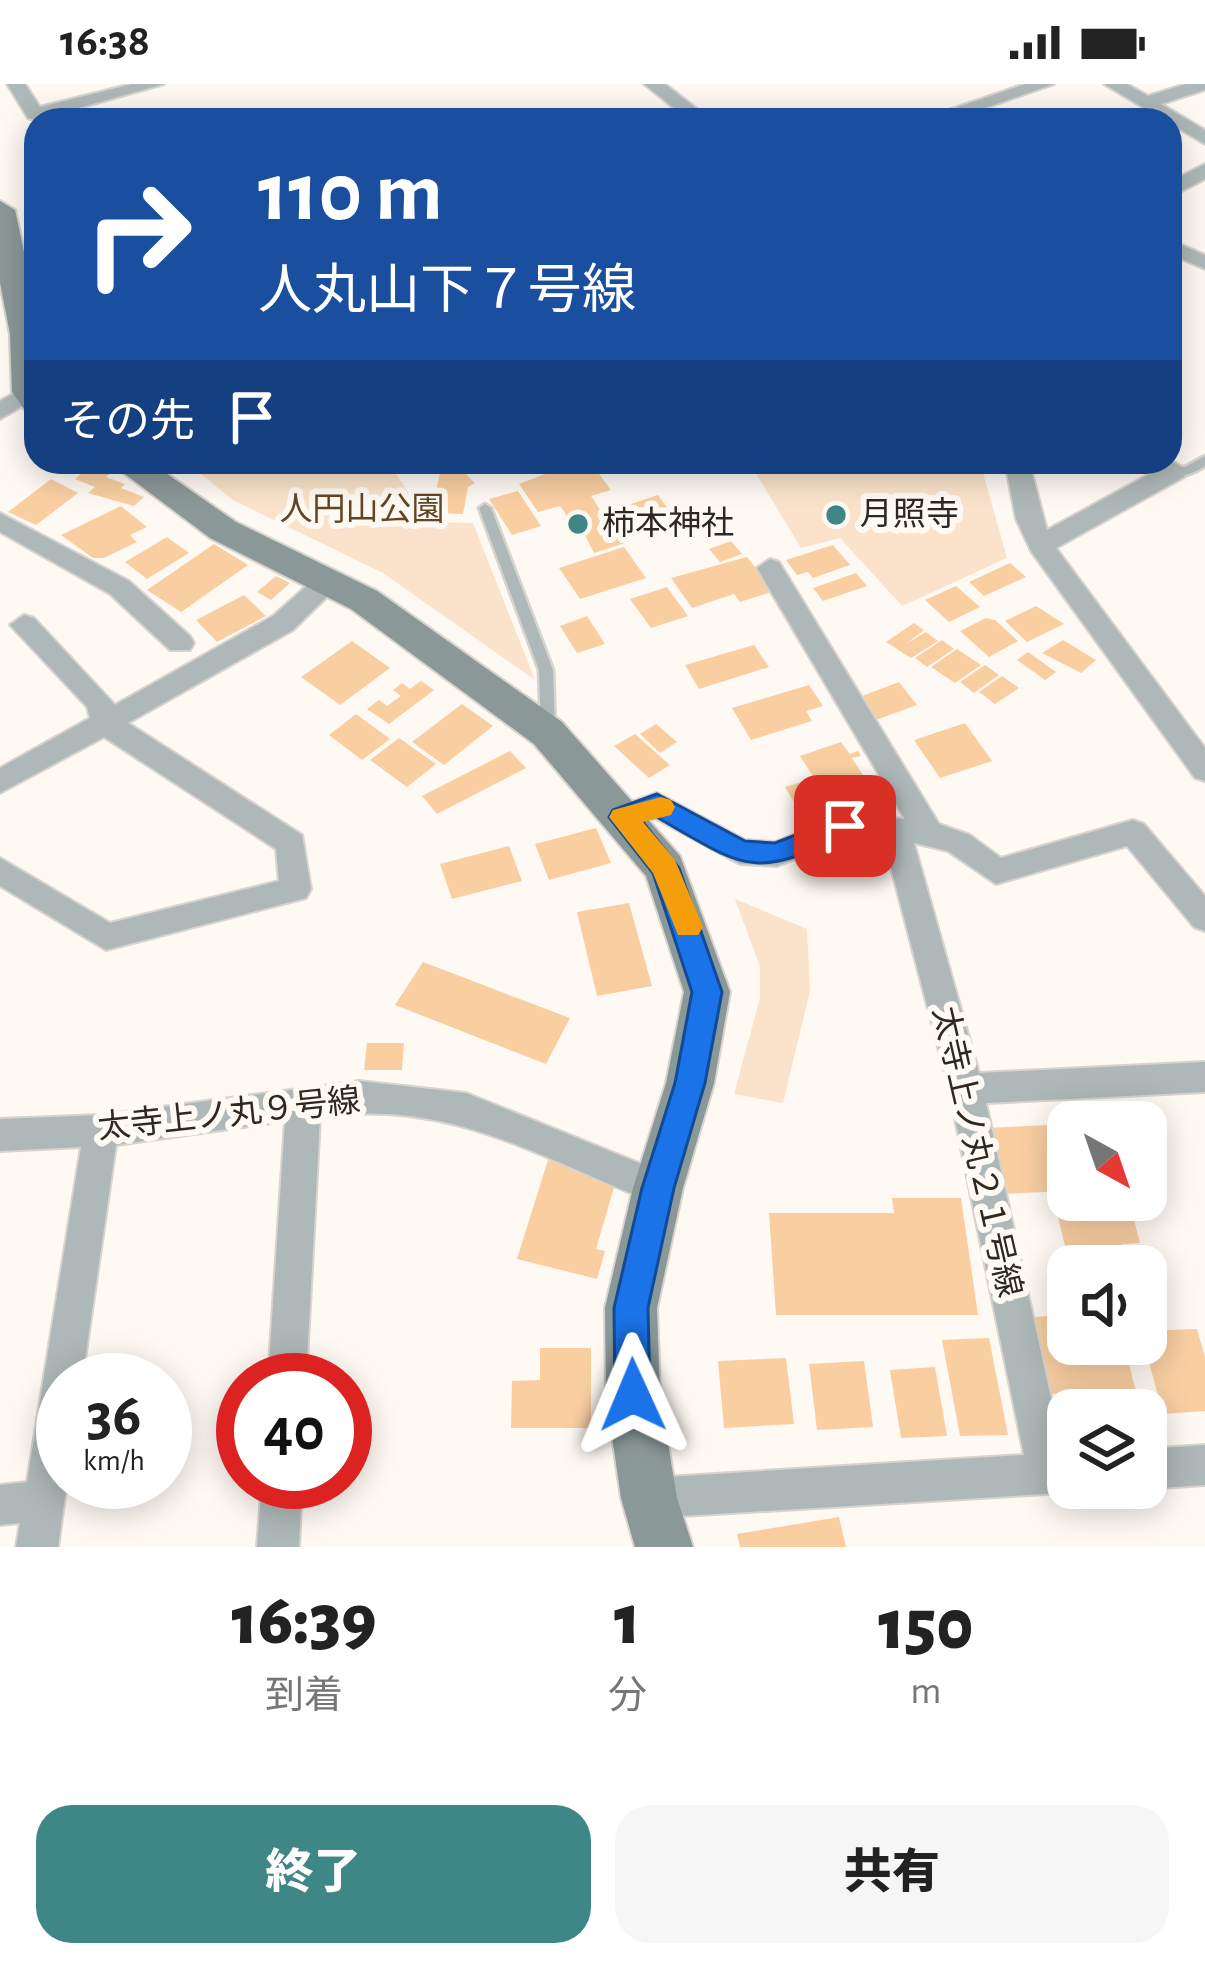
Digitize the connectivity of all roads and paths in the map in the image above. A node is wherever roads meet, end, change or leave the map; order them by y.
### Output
1 (155, 84) edge
2 (653, 84) edge
3 (1045, 84) edge
4 (1113, 84) edge
5 (1205, 84) edge
6 (1146, 104) junction
7 (59, 108) edge
8 (685, 108) edge
9 (988, 108) edge
10 (1154, 108) edge
11 (0, 210) edge
12 (24, 306) edge
13 (143, 474) edge
14 (1020, 474) edge
15 (1155, 474) edge
16 (485, 508) dead end
17 (0, 521) edge
18 (1040, 545) junction
19 (770, 568) dead end
20 (329, 580) junction
21 (24, 625) dead end
22 (179, 643) dead end
23 (105, 723) junction
24 (548, 733) junction
25 (1205, 770) edge
26 (0, 782) edge
27 (623, 817) junction
28 (912, 832) junction
29 (0, 870) edge
30 (1205, 919) edge
31 (1205, 1077) edge
32 (966, 1088) junction
33 (303, 1106) junction
34 (101, 1131) junction
35 (0, 1135) edge
36 (658, 1188) junction
37 (67, 1353) edge
38 (289, 1353) edge
39 (1047, 1427) edge
40 (1205, 1465) edge
41 (1167, 1467) edge
42 (1047, 1474) edge
43 (649, 1498) junction
44 (36, 1501) edge
45 (0, 1504) edge
46 (43, 1509) edge
47 (280, 1509) edge
48 (37, 1547) edge
49 (278, 1547) edge
50 (664, 1547) edge

1 - 7 street
2 - 8 street
3 - 9 street
4 - 6 street
5 - 6 street
6 - 10 street
11 - 12 street
13 - 20 street
14 - 18 street
15 - 18 street
16 - 24 lane
17 - 22 street
18 - 25 street
19 - 28 street, 太寺上ノ丸２１号線
20 - 23 street
20 - 24 street
21 - 23 street
23 - 26 street
23 - 29 street
24 - 27 street
27 - 28 street
27 - 36 street
28 - 30 street
28 - 32 street, 太寺上ノ丸２１号線
31 - 32 street
32 - 39 street, 太寺上ノ丸２１号線
33 - 34 street, 太寺上ノ丸９号線
33 - 36 street, 太寺上ノ丸９号線
33 - 38 street
34 - 35 street, 太寺上ノ丸９号線
34 - 37 street
36 - 43 street
40 - 41 street
42 - 43 street
43 - 50 street
44 - 45 street
46 - 48 street
47 - 49 street

